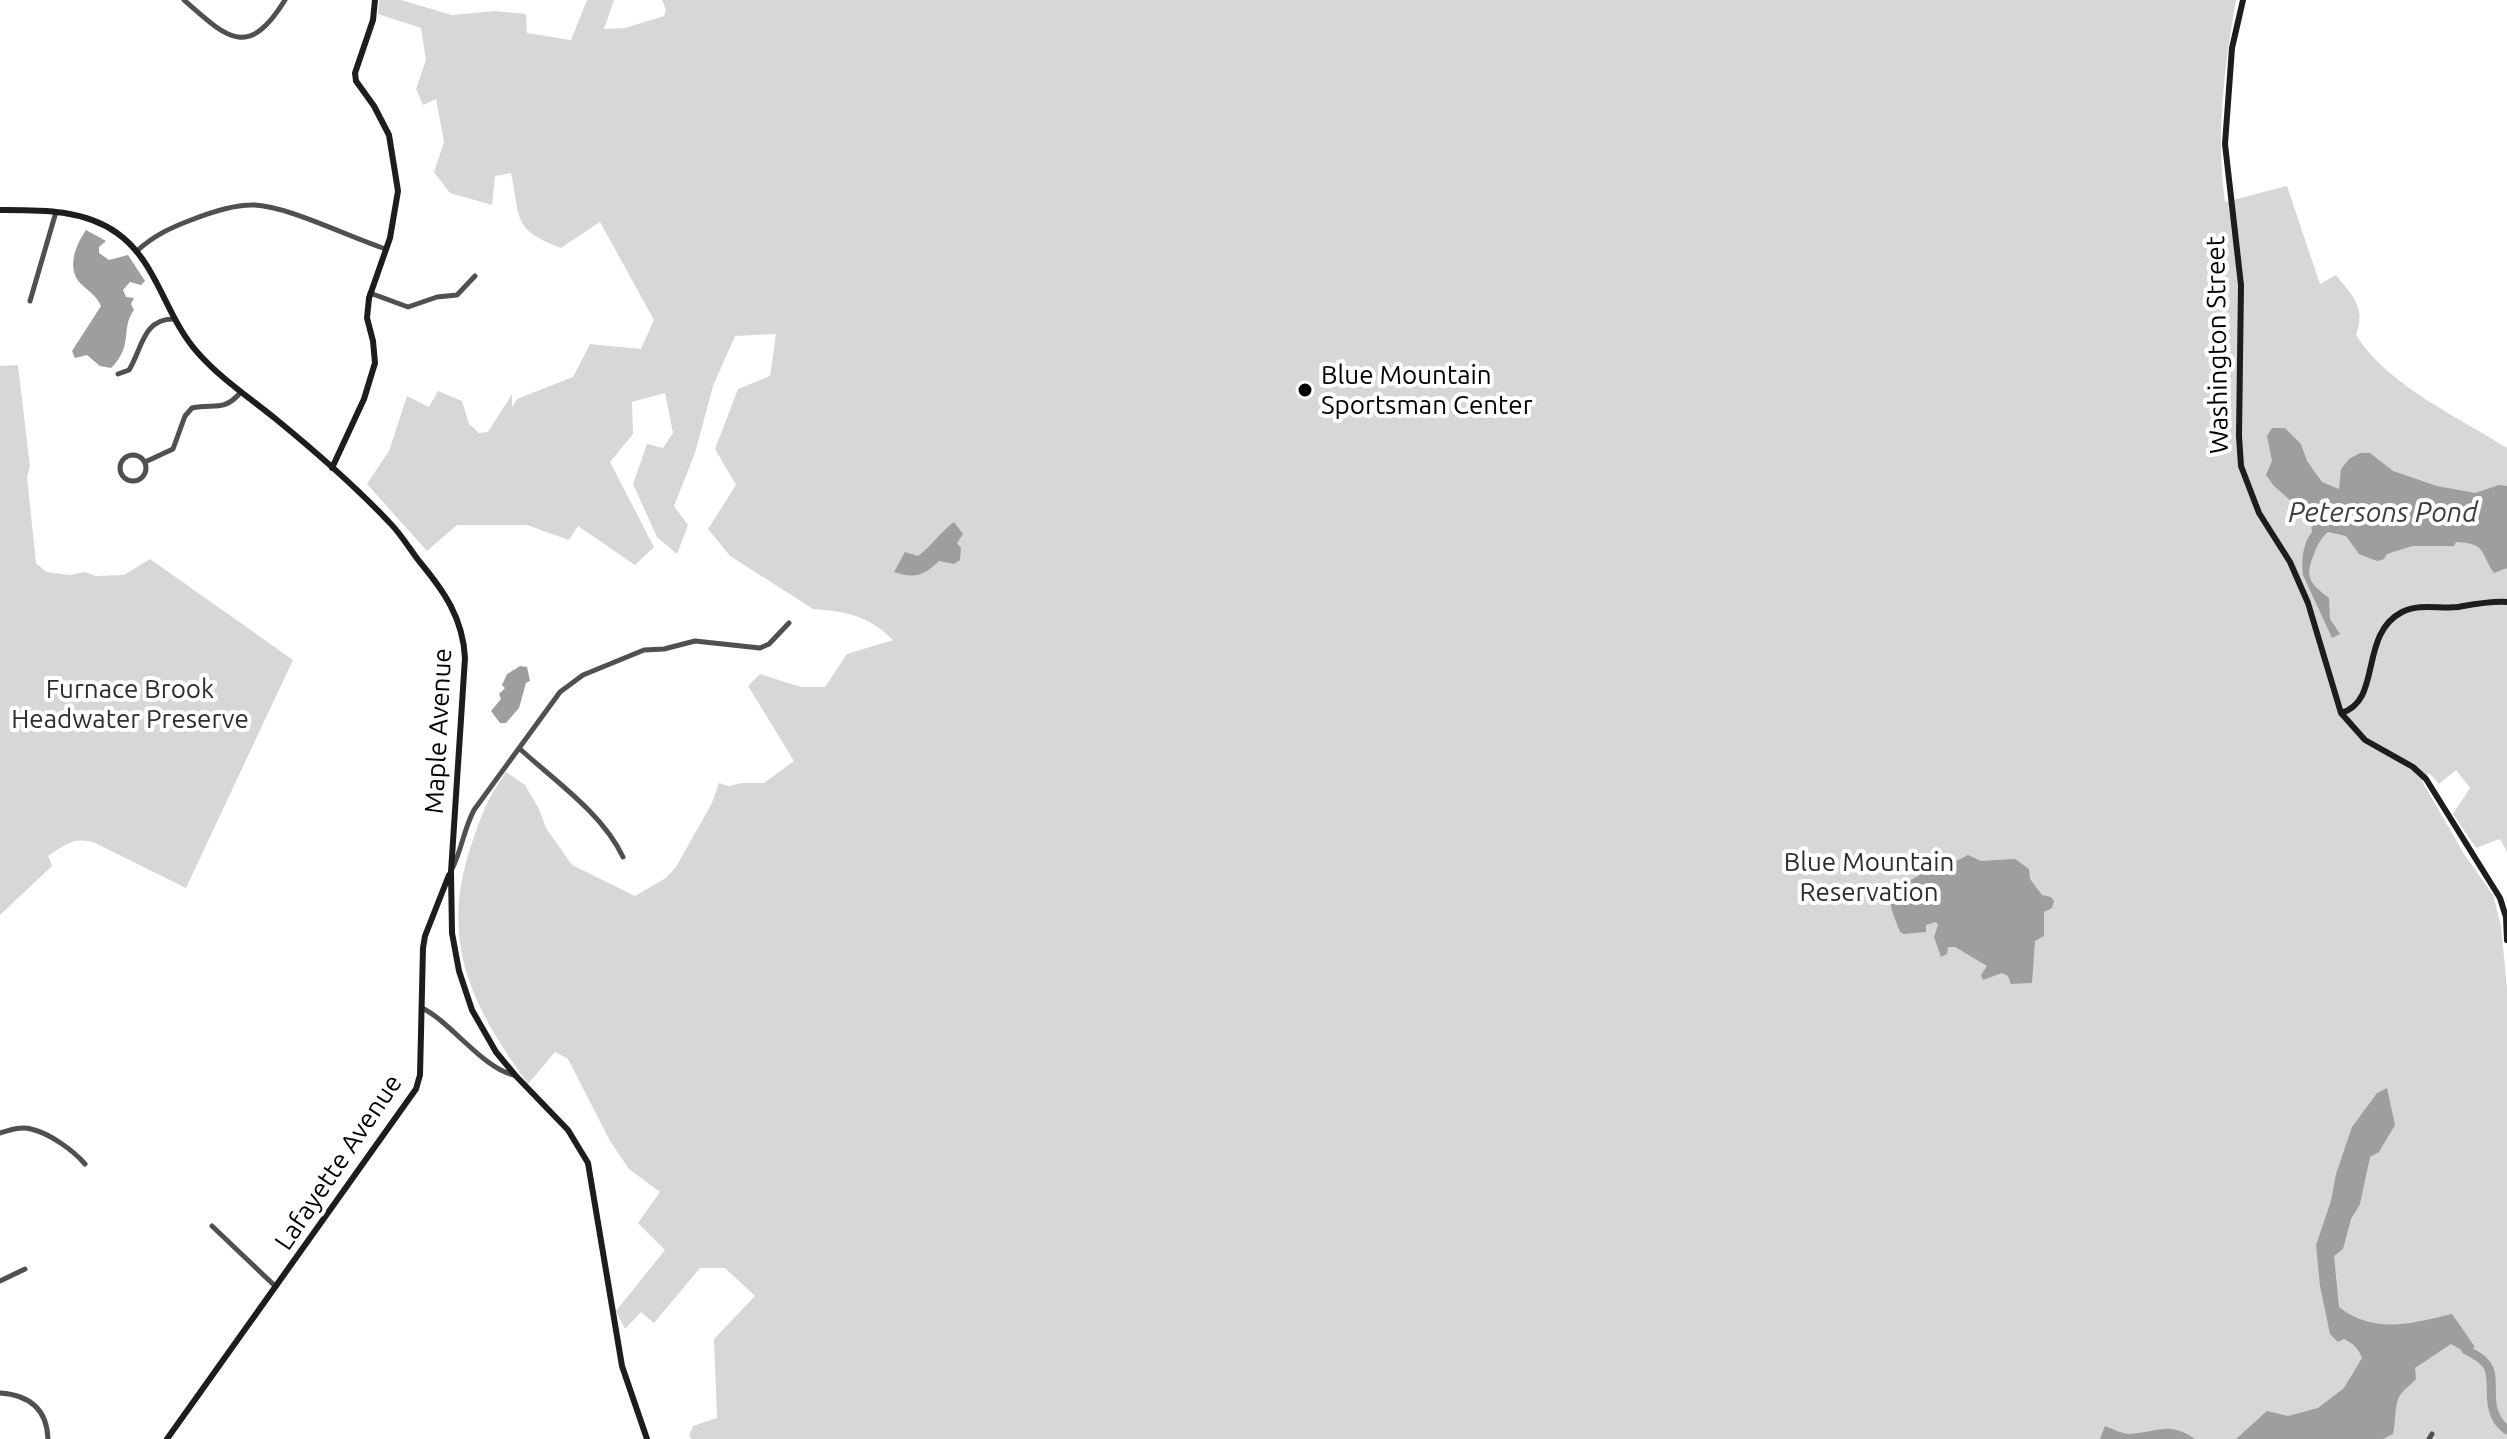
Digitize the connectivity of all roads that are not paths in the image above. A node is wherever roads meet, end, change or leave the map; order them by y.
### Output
1 (184, 0) edge
2 (285, 0) edge
3 (375, 0) edge
4 (2243, 0) edge
5 (0, 210) edge
6 (56, 212) junction
7 (386, 249) junction
8 (137, 251) junction
9 (475, 276) dead end
10 (370, 293) junction
11 (30, 301) dead end
12 (173, 319) junction
13 (118, 374) dead end
14 (241, 392) junction
15 (145, 462) junction
16 (332, 468) junction
17 (2507, 602) edge
18 (789, 623) dead end
19 (2341, 713) junction
20 (520, 749) junction
21 (623, 857) dead end
22 (451, 872) junction
23 (2507, 940) edge
24 (422, 1008) junction
25 (515, 1075) junction
26 (0, 1133) edge
27 (85, 1164) dead end
28 (212, 1226) dead end
29 (25, 1269) dead end
30 (0, 1281) edge
31 (275, 1286) junction
32 (0, 1393) edge
33 (48, 1439) edge
34 (167, 1439) edge
35 (647, 1439) edge

1 - 2 street
3 - 7 street
4 - 19 street, Washington Street
5 - 6 street, Maple Avenue
6 - 8 street, Maple Avenue
6 - 11 street
7 - 8 street
7 - 10 street
8 - 12 street, Maple Avenue
9 - 10 street
10 - 16 street
12 - 13 street
12 - 14 street, Maple Avenue
14 - 15 street
14 - 16 street, Maple Avenue
15 - 15 street
16 - 22 street, Maple Avenue
17 - 19 street
18 - 20 street
19 - 23 street, Washington Street
20 - 21 street
20 - 22 street
22 - 24 street, Lafayette Avenue
22 - 25 street, Maple Avenue
24 - 25 street
24 - 31 street, Lafayette Avenue
25 - 35 street, Maple Avenue
26 - 27 street
28 - 31 street
29 - 30 street
31 - 34 street, Lafayette Avenue
32 - 33 street

